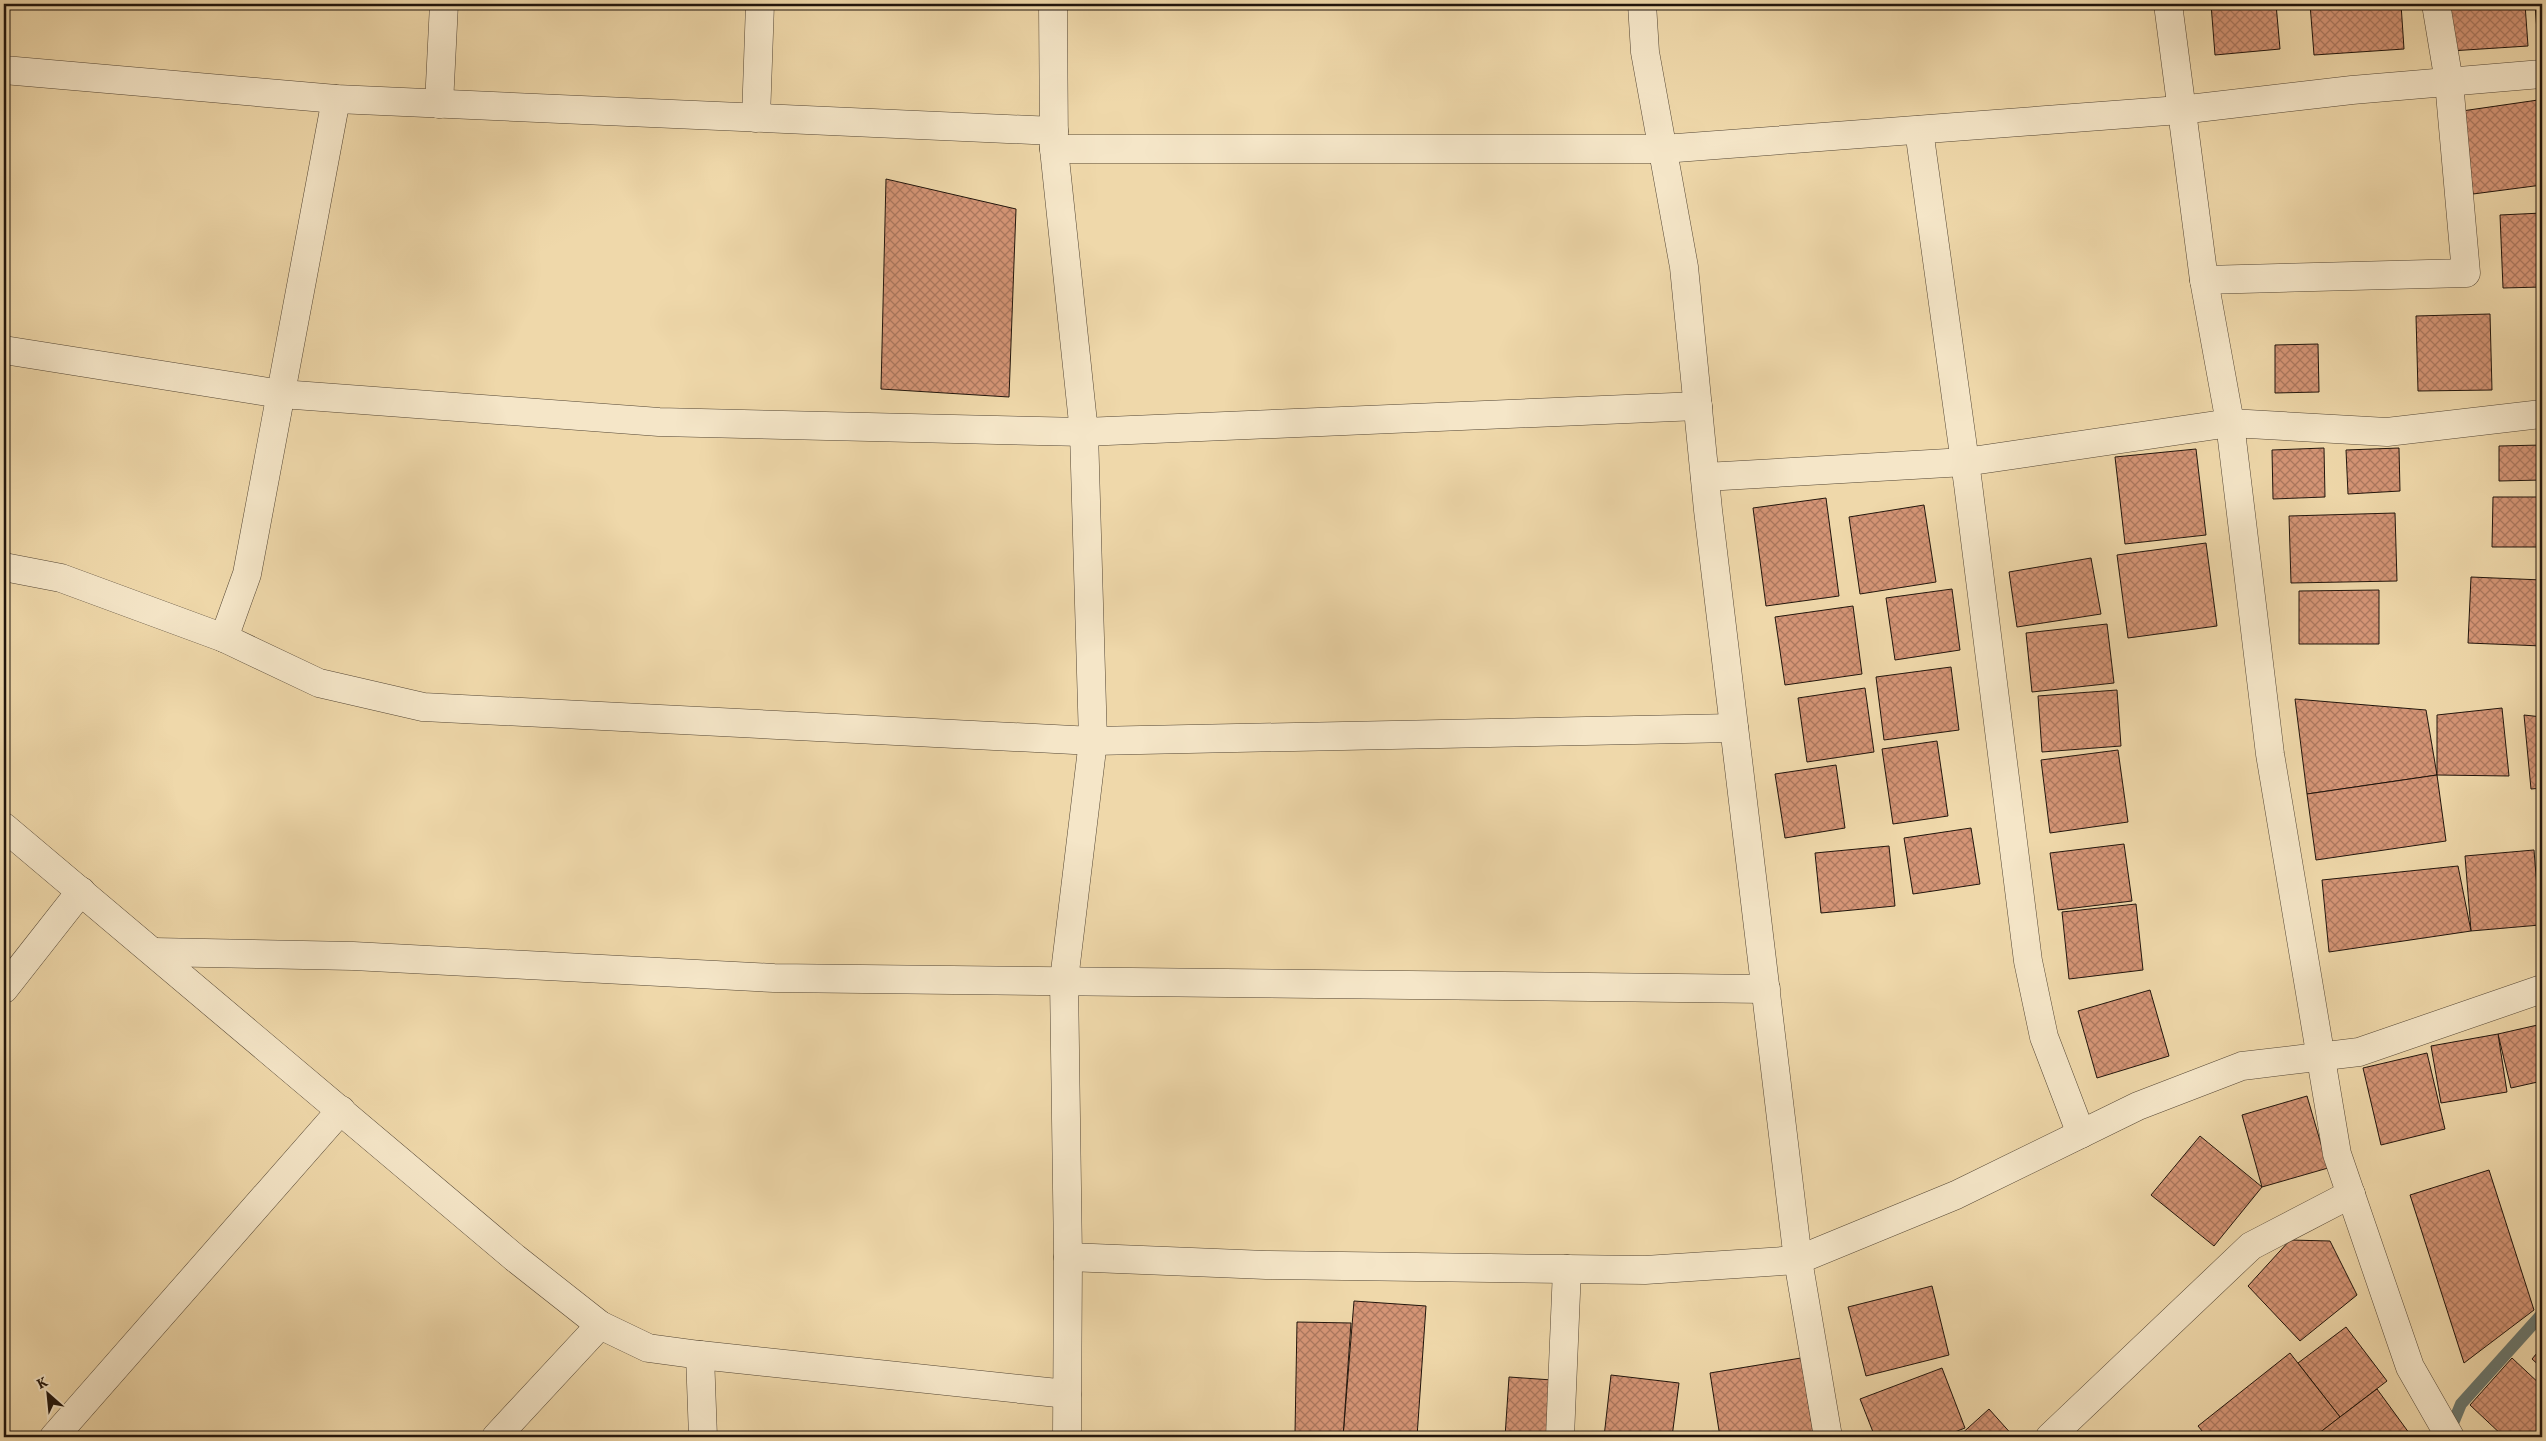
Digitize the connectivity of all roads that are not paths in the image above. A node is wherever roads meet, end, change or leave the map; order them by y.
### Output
1 (444, 4) edge
2 (760, 4) edge
3 (1053, 4) edge
4 (1642, 4) edge
5 (2168, 4) edge
6 (2436, 4) edge
7 (4, 70) edge
8 (2542, 74) edge
9 (2449, 82) junction
10 (336, 99) junction
11 (439, 104) junction
12 (2180, 110) junction
13 (756, 118) junction
14 (1919, 130) junction
15 (1054, 140) junction
16 (1663, 149) junction
17 (2204, 280) junction
18 (4, 350) edge
19 (281, 394) junction
20 (1698, 406) junction
21 (2542, 414) edge
22 (2230, 423) junction
23 (1084, 432) junction
24 (1965, 462) junction
25 (1705, 477) junction
26 (4, 567) edge
27 (224, 638) junction
28 (1734, 728) junction
29 (1093, 740) junction
30 (4, 826) edge
31 (81, 891) junction
32 (154, 952) junction
33 (1064, 980) junction
34 (4, 989) edge
35 (1766, 989) junction
36 (2542, 989) edge
37 (2323, 1057) junction
38 (341, 1110) junction
39 (2081, 1134) junction
40 (2351, 1194) junction
41 (1068, 1256) junction
42 (1798, 1260) junction
43 (1567, 1269) junction
44 (600, 1325) junction
45 (700, 1356) junction
46 (1067, 1394) junction
47 (54, 1437) edge
48 (496, 1437) edge
49 (703, 1437) edge
50 (1067, 1437) edge
51 (1560, 1437) edge
52 (1828, 1437) edge
53 (2050, 1437) edge
54 (2450, 1437) edge

1 - 11 street
2 - 13 street
3 - 15 street
4 - 16 street
5 - 12 street
6 - 9 street
7 - 10 street
8 - 9 street
9 - 12 street
9 - 17 street
10 - 11 street
10 - 19 street
11 - 13 street
12 - 14 street
12 - 17 street
13 - 15 street
14 - 16 street
14 - 24 street
15 - 16 street
15 - 23 street
16 - 20 street
17 - 22 street
18 - 19 street
19 - 23 street
19 - 27 street
20 - 23 street
20 - 25 street
21 - 22 street
22 - 24 street
22 - 37 street
23 - 29 street
24 - 25 street
24 - 39 street
25 - 28 street
26 - 27 street
27 - 29 street
28 - 29 street
28 - 35 street
29 - 33 street
30 - 31 street
31 - 32 street
31 - 34 street
32 - 33 street
32 - 38 street
33 - 35 street
33 - 41 street
35 - 42 street
36 - 37 street
37 - 39 street
37 - 40 street
38 - 44 street
38 - 47 street
39 - 42 street
40 - 53 street
40 - 54 street
41 - 43 street
41 - 46 street
42 - 43 street
42 - 52 street
43 - 51 street
44 - 45 street
44 - 48 street
45 - 46 street
45 - 49 street
46 - 50 street

